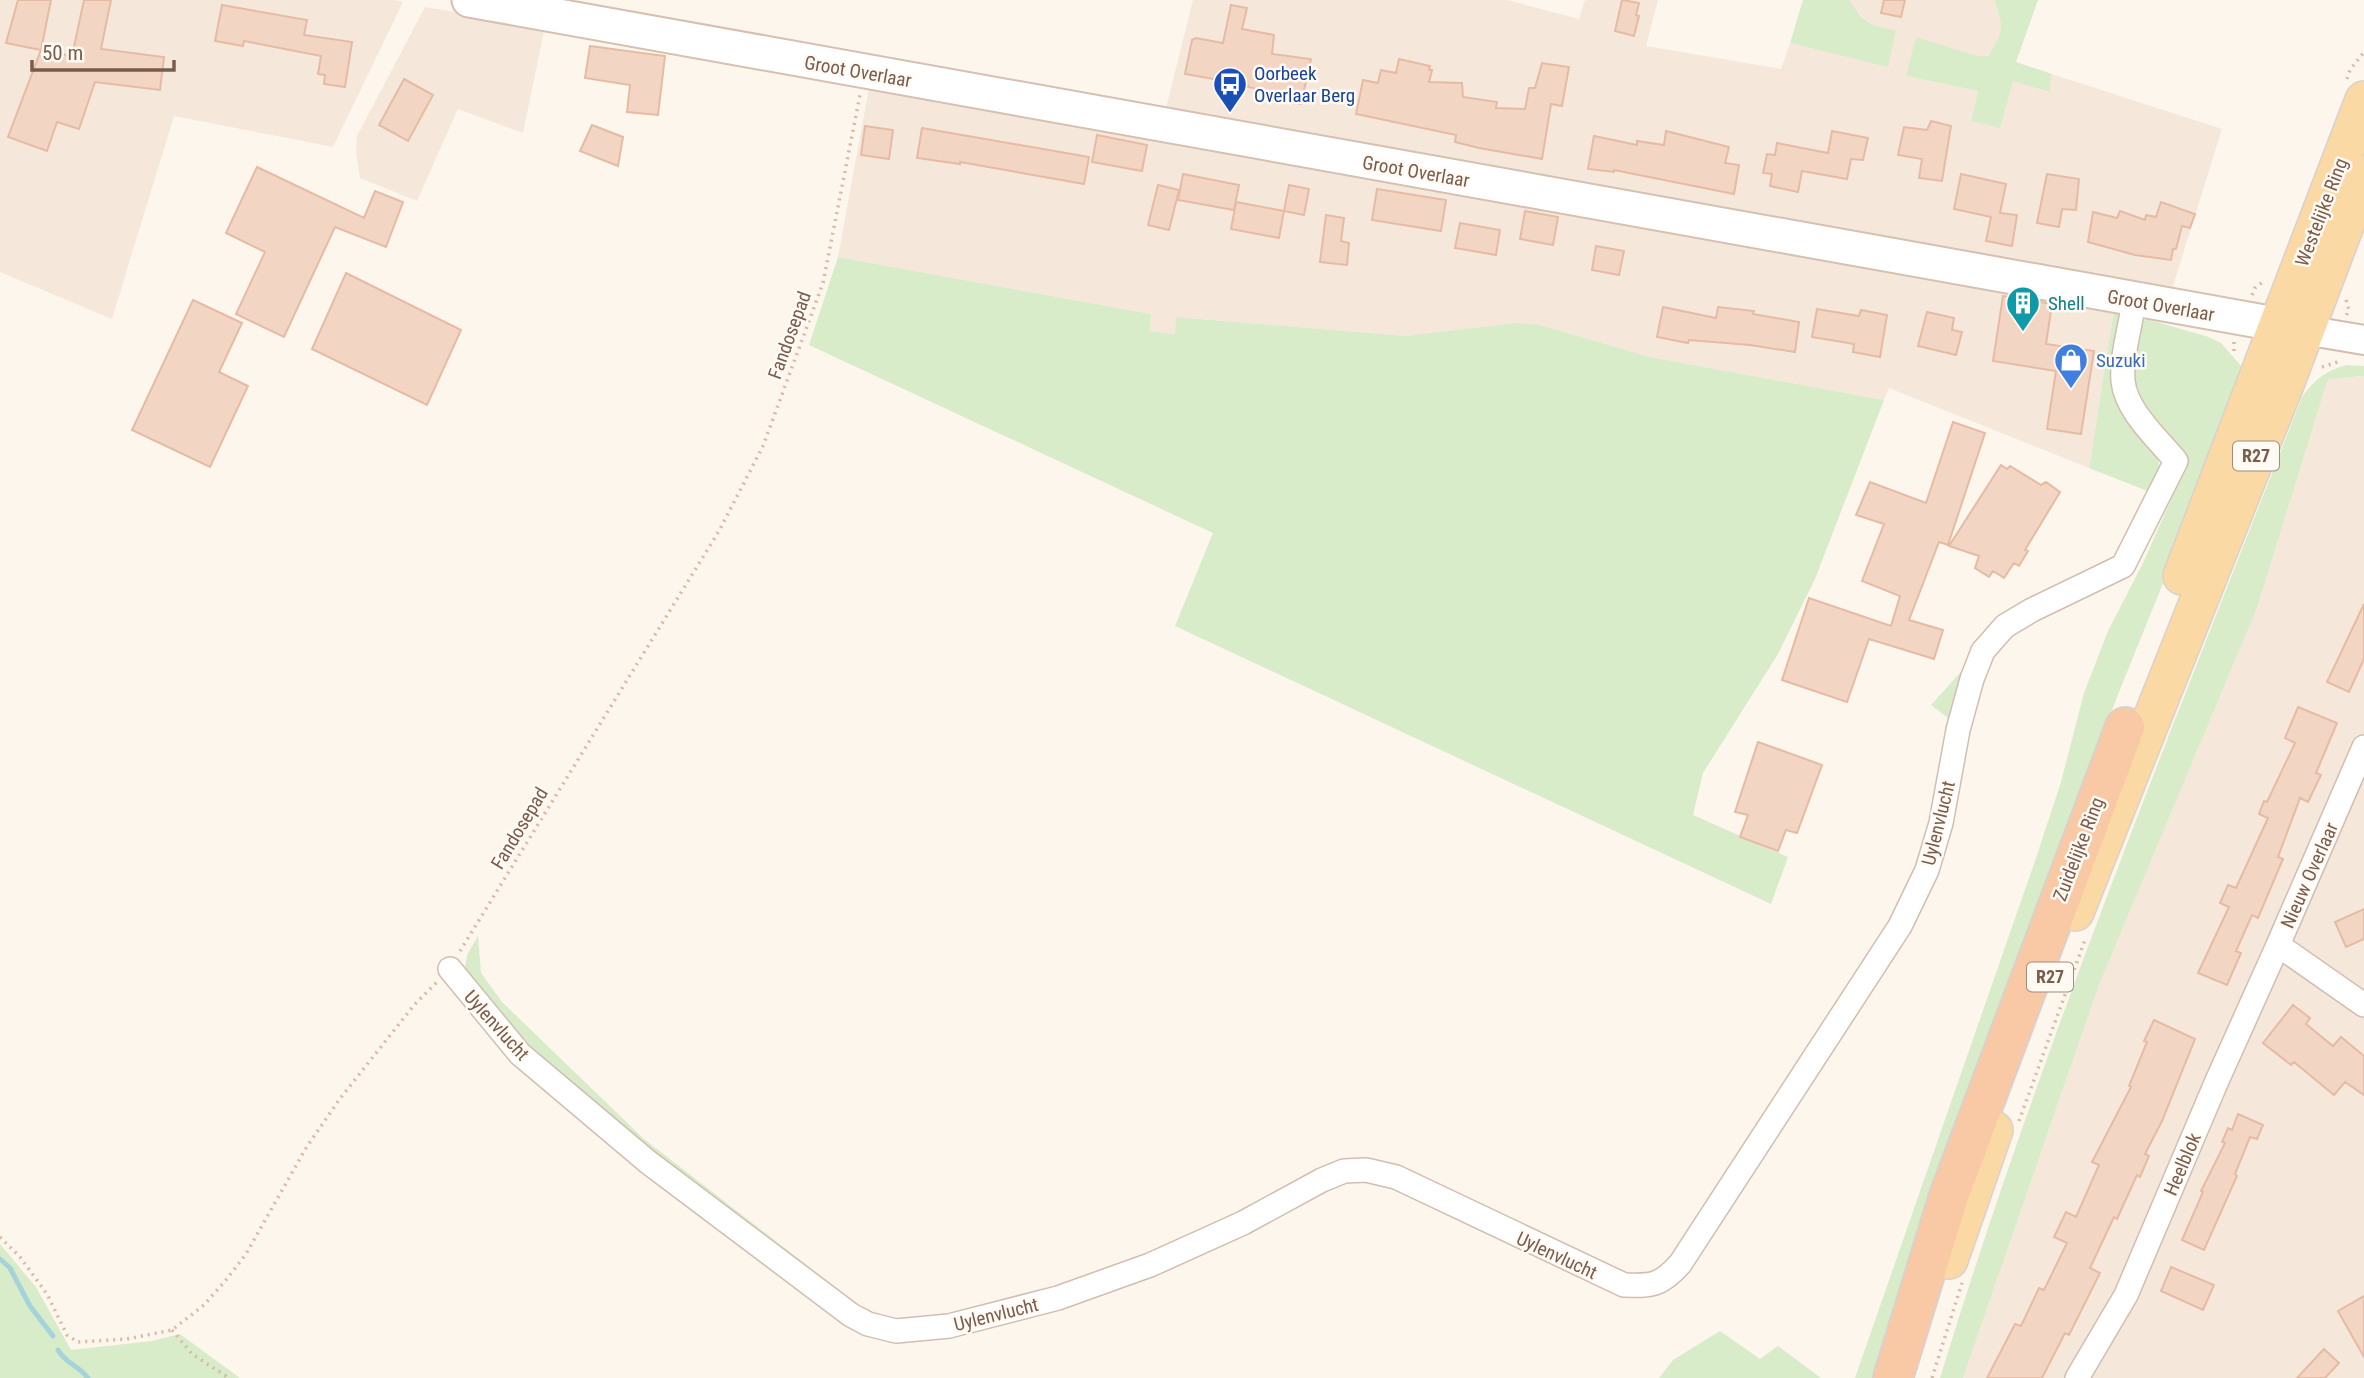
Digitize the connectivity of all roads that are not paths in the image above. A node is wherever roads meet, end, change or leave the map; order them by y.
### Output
1 (469, 0) edge
2 (2364, 100) edge
3 (2364, 175) edge
4 (2134, 300) junction
5 (2292, 327) junction
6 (2364, 340) edge
7 (2124, 727) joint
8 (2364, 747) edge
9 (2278, 946) junction
10 (450, 969) road end
11 (2364, 1005) edge
12 (1893, 1378) edge
13 (1912, 1378) edge
14 (2077, 1378) edge

1 - 4 main road, Groot Overlaar
2 - 5 main road, Westelijke Ring / R27
3 - 5 main road, Westelijke Ring / R27
4 - 5 main road, Groot Overlaar
4 - 10 street, Uylenvlucht
5 - 6 street, Groot Overlaar
5 - 7 main road, Zuidelijke Ring / R27
5 - 13 main road, Zuidelijke Ring / R27
7 - 12 highway, Zuidelijke Ring / R27
8 - 9 street, Nieuw Overlaar
9 - 11 street, Nieuw Overlaar
9 - 14 street, Heelblok

